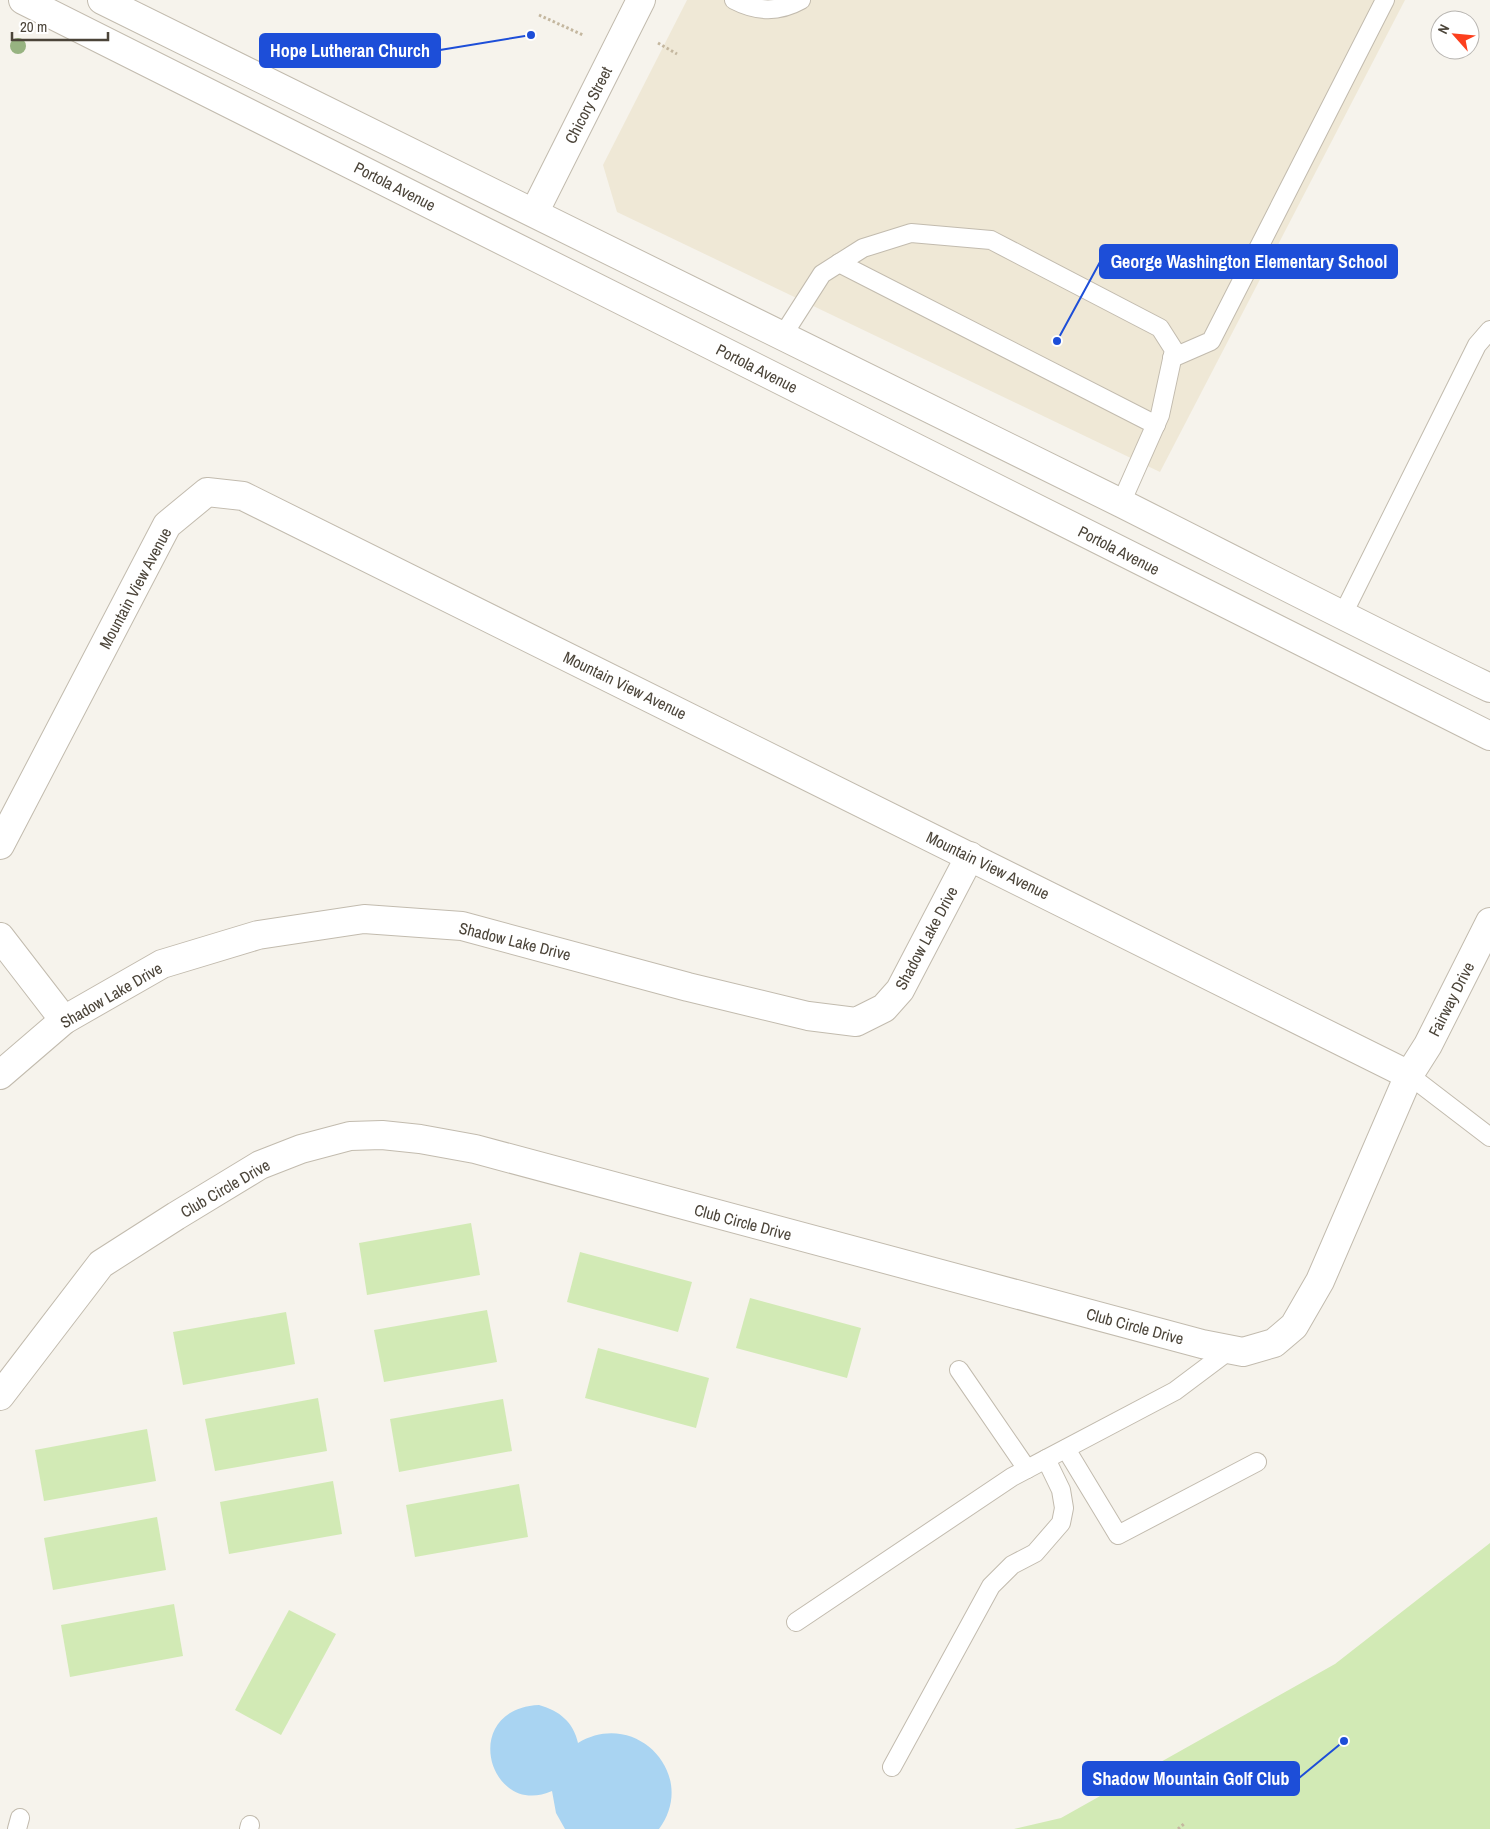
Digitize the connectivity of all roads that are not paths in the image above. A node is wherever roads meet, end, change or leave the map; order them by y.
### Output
1 (23, 0) edge
2 (102, 0) edge
3 (641, 0) edge
4 (734, 0) edge
5 (801, 0) edge
6 (1385, 0) edge
7 (535, 211) junction
8 (839, 263) junction
9 (1490, 330) edge
10 (783, 335) junction
11 (1172, 358) junction
12 (1156, 425) junction
13 (1121, 503) junction
14 (1342, 616) junction
15 (1490, 688) edge
16 (1490, 736) edge
17 (0, 845) edge
18 (970, 856) junction
19 (1490, 922) edge
20 (0, 937) edge
21 (64, 1020) junction
22 (0, 1075) edge
23 (1409, 1075) junction
24 (1490, 1136) edge
25 (1231, 1349) junction
26 (959, 1370) dead end
27 (0, 1396) edge
28 (1066, 1449) junction
29 (1046, 1459) junction
30 (1257, 1462) dead end
31 (1027, 1469) junction
32 (796, 1622) dead end
33 (892, 1767) dead end

1 - 16 street, Portola Avenue
2 - 7 street
3 - 7 street, Chicory Street
4 - 5 lane
6 - 11 lane
7 - 10 street
8 - 10 lane
8 - 11 lane
8 - 12 lane
9 - 14 lane
10 - 13 street
11 - 12 lane
12 - 13 lane
13 - 14 street
14 - 15 street
17 - 18 street, Mountain View Avenue
18 - 21 street, Shadow Lake Drive
18 - 23 street, Mountain View Avenue
19 - 23 street, Fairway Drive
20 - 21 street
21 - 22 street, Shadow Lake Drive
23 - 24 lane
23 - 25 street, Club Circle Drive
25 - 27 street, Club Circle Drive
25 - 28 lane
26 - 31 lane
28 - 29 lane
28 - 30 lane
29 - 31 lane
29 - 33 lane
31 - 32 lane

